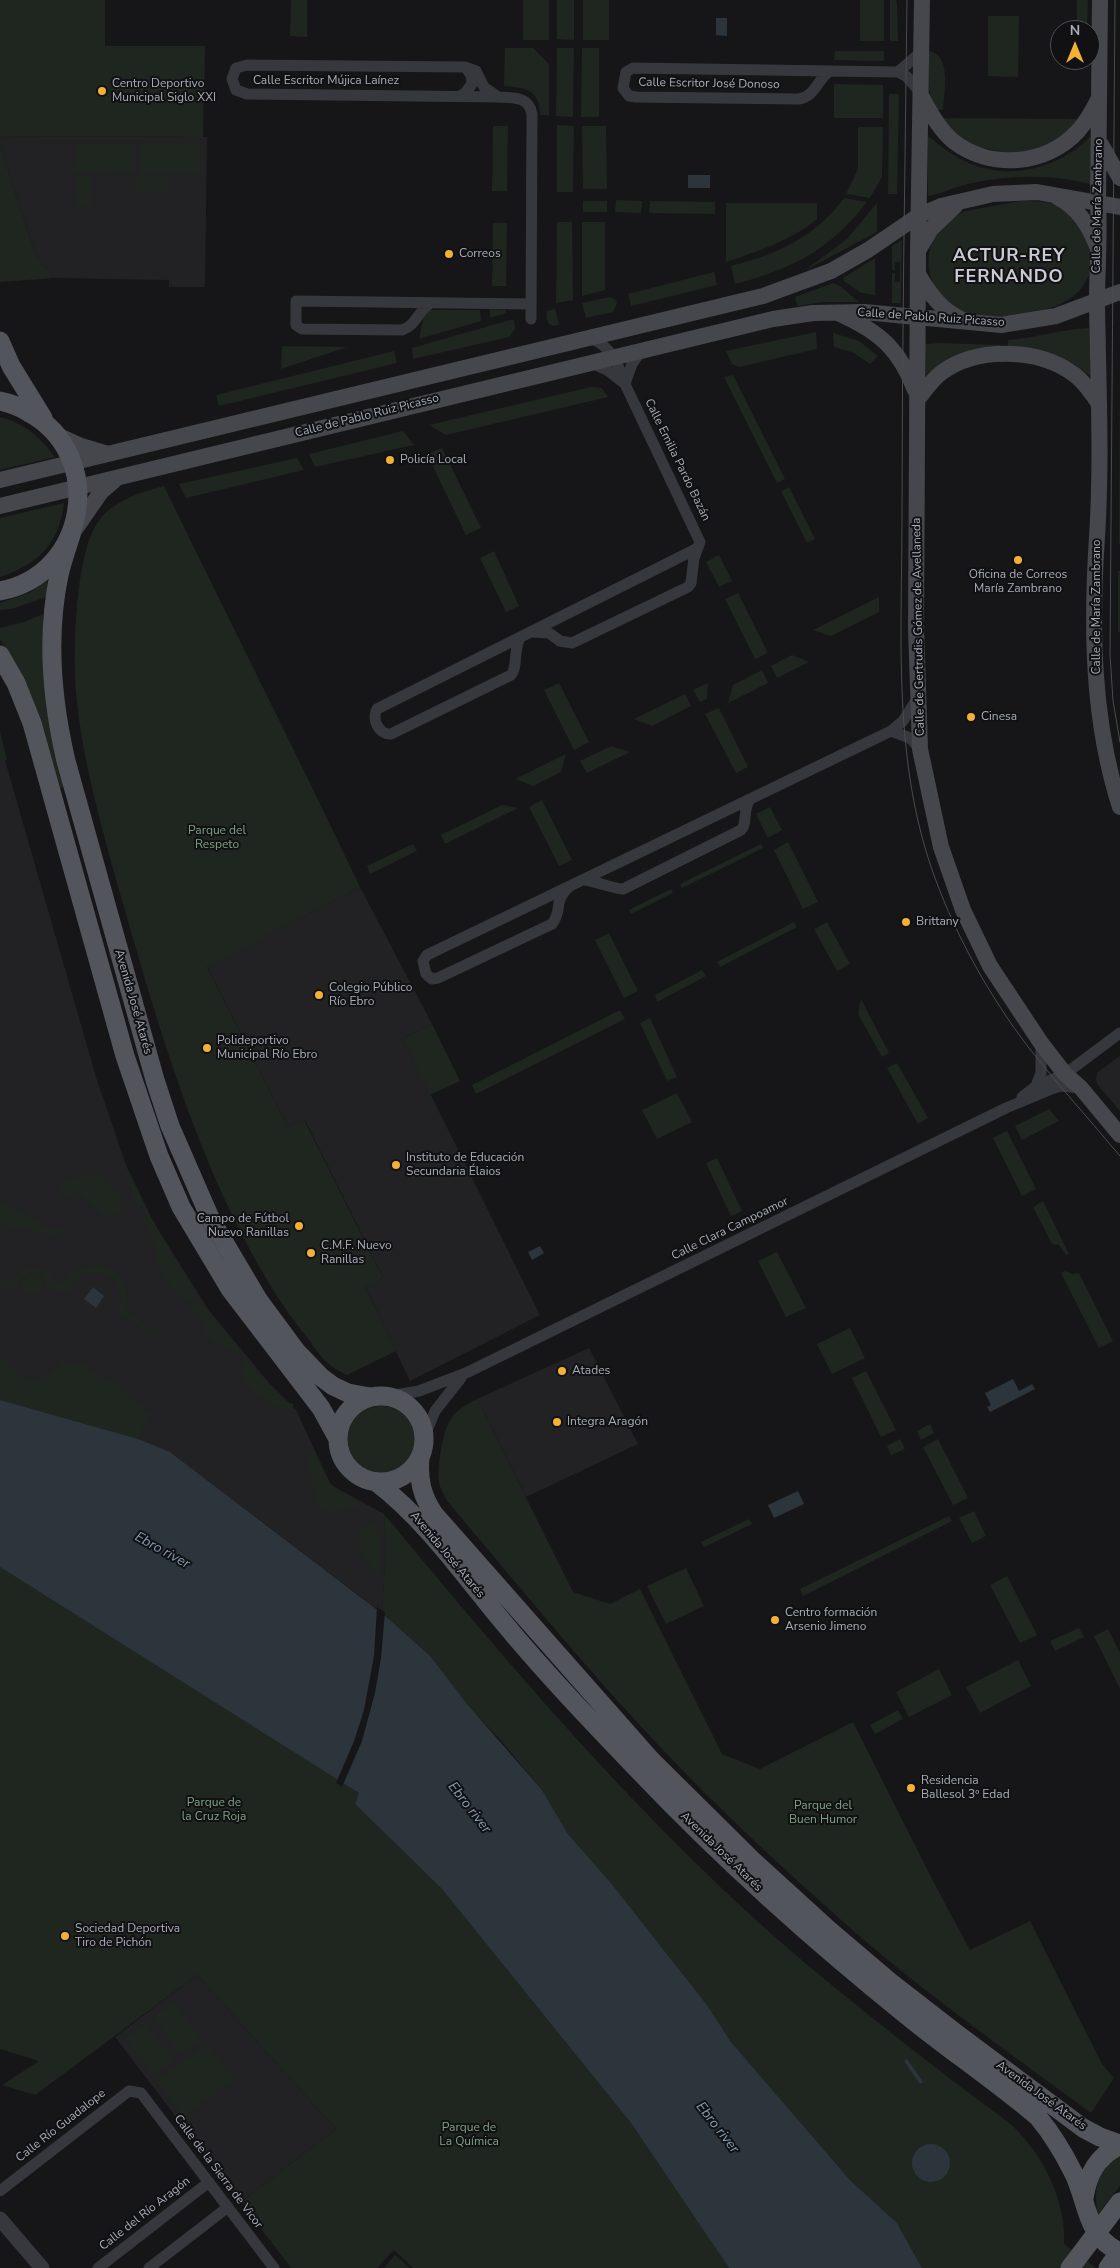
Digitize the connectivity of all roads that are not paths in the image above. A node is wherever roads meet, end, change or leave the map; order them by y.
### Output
1 (922, 0) edge
2 (1100, 0) edge
3 (921, 52) junction
4 (465, 67) junction
5 (798, 70) junction
6 (830, 72) junction
7 (898, 72) junction
8 (920, 93) junction
9 (460, 96) junction
10 (808, 96) junction
11 (498, 97) junction
12 (1100, 98) junction
13 (1099, 141) junction
14 (1008, 161) joint
15 (1120, 178) edge
16 (1050, 193) junction
17 (960, 202) junction
18 (1098, 202) junction
19 (1120, 207) edge
20 (918, 216) junction
21 (1097, 246) junction
22 (918, 253) junction
23 (1097, 270) junction
24 (918, 274) junction
25 (1120, 292) edge
26 (401, 302) junction
27 (1097, 302) junction
28 (431, 303) junction
29 (531, 304) junction
30 (836, 312) junction
31 (1056, 316) junction
32 (918, 317) junction
33 (531, 319) dead end
34 (970, 323) junction
35 (410, 326) junction
36 (590, 338) junction
37 (0, 341) edge
38 (642, 350) junction
39 (615, 357) junction
40 (591, 363) junction
41 (625, 384) junction
42 (918, 399) junction
43 (0, 402) edge
44 (1099, 404) junction
45 (52, 429) junction
46 (110, 454) junction
47 (73, 462) junction
48 (119, 477) junction
49 (0, 480) edge
50 (79, 487) junction
51 (0, 506) edge
52 (71, 535) junction
53 (696, 549) junction
54 (665, 564) junction
55 (692, 573) junction
56 (0, 591) edge
57 (565, 616) junction
58 (533, 632) junction
59 (556, 637) junction
60 (520, 638) junction
61 (490, 652) junction
62 (0, 655) edge
63 (514, 659) junction
64 (918, 698) junction
65 (891, 731) junction
66 (920, 749) junction
67 (750, 798) junction
68 (1120, 807) edge
69 (729, 809) junction
70 (744, 818) junction
71 (610, 866) junction
72 (585, 880) junction
73 (609, 885) junction
74 (568, 888) junction
75 (542, 900) junction
76 (558, 911) junction
77 (1120, 1033) edge
78 (1041, 1043) junction
79 (1065, 1074) junction
80 (1036, 1086) junction
81 (1081, 1088) junction
82 (1006, 1108) junction
83 (1120, 1134) edge
84 (466, 1374) junction
85 (389, 1396) junction
86 (370, 1397) junction
87 (338, 1438) junction
88 (424, 1438) junction
89 (420, 1458) junction
90 (376, 1482) junction
91 (141, 2093) joint
92 (1120, 2145) edge
93 (209, 2182) junction
94 (0, 2191) edge
95 (1084, 2198) junction
96 (1120, 2202) edge
97 (228, 2207) junction
98 (0, 2219) edge
99 (1096, 2234) junction
100 (1120, 2251) edge
101 (1071, 2266) edge
102 (39, 2267) edge
103 (98, 2268) edge
104 (149, 2268) edge
105 (274, 2268) edge
106 (1108, 2268) edge

1 - 3 main road, Calle de Gertrudis Gómez de Avellaneda
2 - 12 main road, Calle de María Zambrano
3 - 7 street
3 - 8 main road, Calle de Gertrudis Gómez de Avellaneda
4 - 9 street
4 - 9 street, Calle Escritor Mújica Laínez
4 - 11 street
5 - 6 street, Calle Escritor José Donoso
5 - 10 street
5 - 10 street, Calle Escritor José Donoso
6 - 7 street, Calle Escritor José Donoso
6 - 10 street
7 - 8 street, Calle de Gertrudis Gómez de Avellaneda
8 - 14 main road, Calle de Gertrudis Gómez de Avellaneda
8 - 20 main road, Calle de Gertrudis Gómez de Avellaneda
9 - 11 street, Calle Escritor Mújica Laínez
11 - 29 street, Calle Escritor Mújica Laínez
12 - 13 main road, Calle de María Zambrano
12 - 14 main road, Calle de María Zambrano
13 - 15 main road
13 - 18 main road, Calle de María Zambrano
16 - 17 main road, Calle de Pablo Ruiz Picasso
16 - 18 main road, Calle de Pablo Ruiz Picasso
16 - 21 main road
17 - 20 main road, Calle de Pablo Ruiz Picasso
17 - 22 main road, Calle de Pablo Ruiz Picasso
18 - 19 main road, Calle de Pablo Ruiz Picasso
18 - 21 main road, Calle de María Zambrano
20 - 22 main road, Calle de Gertrudis Gómez de Avellaneda
20 - 36 main road, Calle de Pablo Ruiz Picasso
21 - 23 main road, Calle de María Zambrano
22 - 24 main road, Calle de Gertrudis Gómez de Avellaneda
23 - 27 main road, Calle de María Zambrano
23 - 31 main road
24 - 32 main road, Calle de Gertrudis Gómez de Avellaneda
24 - 34 main road
25 - 27 main road, Calle de Pablo Ruiz Picasso
26 - 28 street
26 - 35 street
26 - 35 street
27 - 31 main road, Calle de Pablo Ruiz Picasso
27 - 44 main road, Calle de María Zambrano
28 - 29 street
28 - 35 street
29 - 33 street
30 - 32 main road, Calle de Pablo Ruiz Picasso
30 - 38 main road, Calle de Pablo Ruiz Picasso
30 - 42 main road, Calle de Pablo Ruiz Picasso
31 - 34 main road, Calle de Pablo Ruiz Picasso
32 - 34 main road, Calle de Pablo Ruiz Picasso
32 - 42 main road, Calle de Gertrudis Gómez de Avellaneda
36 - 39 street
36 - 46 main road, Calle de Pablo Ruiz Picasso
37 - 45 main road
38 - 39 main road, Calle de Pablo Ruiz Picasso
38 - 41 street
39 - 40 main road, Calle de Pablo Ruiz Picasso
39 - 41 street, Calle Emilia Pardo Bazán
40 - 41 street, Calle Emilia Pardo Bazán
40 - 48 main road, Calle de Pablo Ruiz Picasso
41 - 53 street, Calle Emilia Pardo Bazán
42 - 44 main road
42 - 64 main road, Calle de Gertrudis Gómez de Avellaneda
43 - 45 main road
44 - 68 main road, Calle de María Zambrano
45 - 46 main road, Calle de Pablo Ruiz Picasso
45 - 47 main road, Avenida José Atarés
46 - 47 main road, Calle de Pablo Ruiz Picasso
47 - 49 main road, Calle de Pablo Ruiz Picasso
47 - 50 main road, Avenida José Atarés
48 - 50 main road, Calle de Pablo Ruiz Picasso
48 - 52 main road, Calle de Pablo Ruiz Picasso
50 - 51 main road, Calle de Pablo Ruiz Picasso
50 - 52 main road, Avenida José Atarés
52 - 56 main road
52 - 86 main road, Avenida José Atarés
53 - 54 street
53 - 55 street, Calle Emilia Pardo Bazán
54 - 55 street
54 - 57 street
55 - 59 street, Calle Emilia Pardo Bazán
57 - 58 street
57 - 59 street
58 - 59 street, Calle Emilia Pardo Bazán
58 - 60 street
60 - 61 street
60 - 63 street
61 - 63 street
61 - 63 street
62 - 87 main road, Avenida José Atarés
64 - 65 street
64 - 66 main road, Calle de Gertrudis Gómez de Avellaneda
65 - 66 street
65 - 67 street
66 - 78 main road, Calle de Gertrudis Gómez de Avellaneda
67 - 69 street
67 - 70 street
69 - 70 street
69 - 71 street
70 - 73 street
71 - 72 street
71 - 73 street
72 - 73 street
72 - 74 street
74 - 75 street
74 - 76 street
75 - 76 street
75 - 76 street
77 - 79 street, Calle Clara Campoamor
78 - 79 main road, Calle de Gertrudis Gómez de Avellaneda
78 - 80 street
79 - 80 street, Calle Clara Campoamor
79 - 81 main road, Calle de Gertrudis Gómez de Avellaneda
80 - 82 street, Calle Clara Campoamor
81 - 82 street, Calle Clara Campoamor
81 - 83 main road, Calle de Gertrudis Gómez de Avellaneda
82 - 84 street, Calle Clara Campoamor
84 - 85 street, Calle Clara Campoamor
84 - 88 street, Calle Clara Campoamor
85 - 86 main road
85 - 88 main road
86 - 87 main road
87 - 90 main road
88 - 89 main road
89 - 90 main road
89 - 92 main road, Avenida José Atarés
90 - 95 main road, Avenida José Atarés
91 - 93 street, Calle de la Sierra de Vicor
91 - 94 street, Calle Río Guadalope
92 - 95 main road, Avenida José Atarés
93 - 97 street, Calle de la Sierra de Vicor
93 - 103 street, Calle del Río Aragón
95 - 99 main road, Avenida José Atarés
96 - 99 main road
97 - 104 street
97 - 105 street, Calle de la Sierra de Vicor
98 - 102 street
99 - 100 main road, Avenida José Atarés
99 - 101 main road
100 - 106 main road

